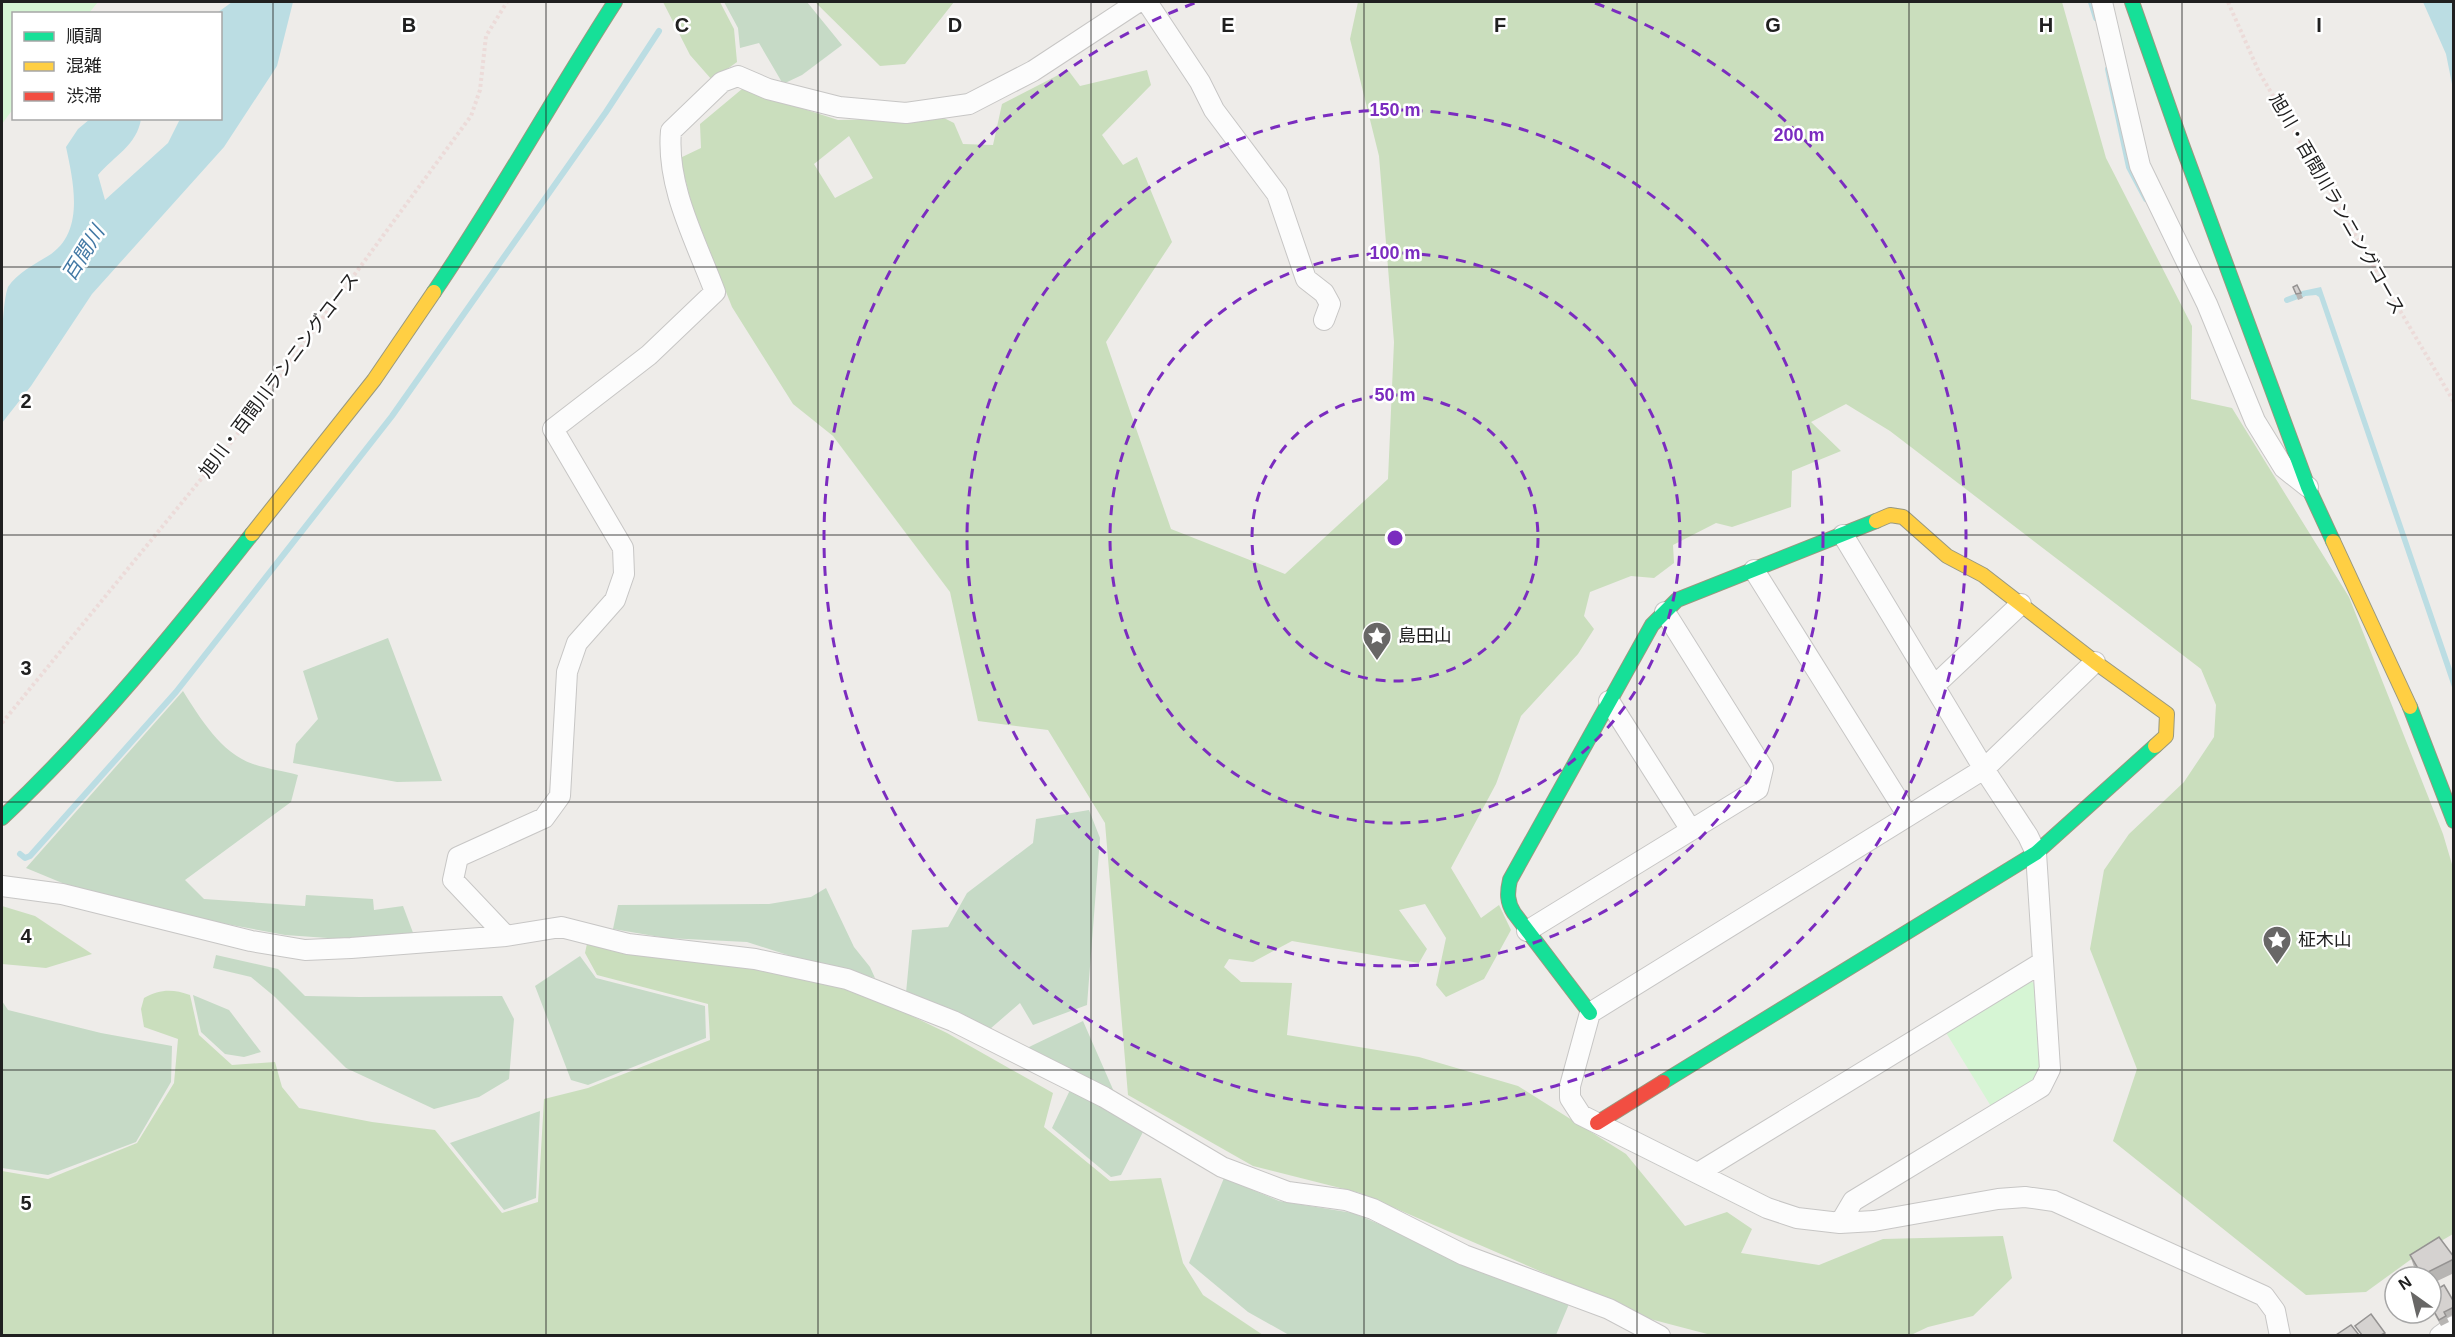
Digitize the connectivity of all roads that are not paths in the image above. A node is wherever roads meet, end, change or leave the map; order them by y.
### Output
1 (615, 2) edge
2 (1138, 2) edge
3 (1147, 2) edge
4 (2102, 2) edge
5 (2132, 2) edge
6 (1324, 320) dead end
7 (2308, 487) junction
8 (1843, 535) junction
9 (1754, 570) junction
10 (2021, 604) junction
11 (1665, 612) junction
12 (2095, 662) junction
13 (1934, 686) junction
14 (1609, 701) junction
15 (1984, 769) junction
16 (1908, 816) junction
17 (2, 818) edge
18 (2454, 821) edge
19 (1691, 830) junction
20 (2036, 853) junction
21 (2, 886) edge
22 (1527, 931) junction
23 (506, 936) junction
24 (2043, 962) junction
25 (1590, 1013) junction
26 (1597, 1123) junction
27 (1698, 1173) junction
28 (1840, 1223) junction
29 (2454, 1326) edge
30 (1660, 1335) edge
31 (2280, 1335) edge
32 (2440, 1335) edge

1 - 17 street
2 - 23 street
3 - 6 street
4 - 7 street
5 - 7 street
7 - 18 street
8 - 9 street
8 - 10 street
8 - 13 street
9 - 11 street
9 - 16 street
10 - 12 street
10 - 13 street
11 - 14 street
11 - 19 street
12 - 15 street
12 - 20 street
13 - 15 street
14 - 19 street
14 - 22 street
15 - 16 street
15 - 20 street
16 - 25 street
19 - 22 street
20 - 24 street
20 - 26 street
21 - 23 street
22 - 25 street
23 - 30 street
24 - 27 street
24 - 28 street
25 - 26 street
26 - 27 street
27 - 28 street
28 - 31 street
29 - 32 street

